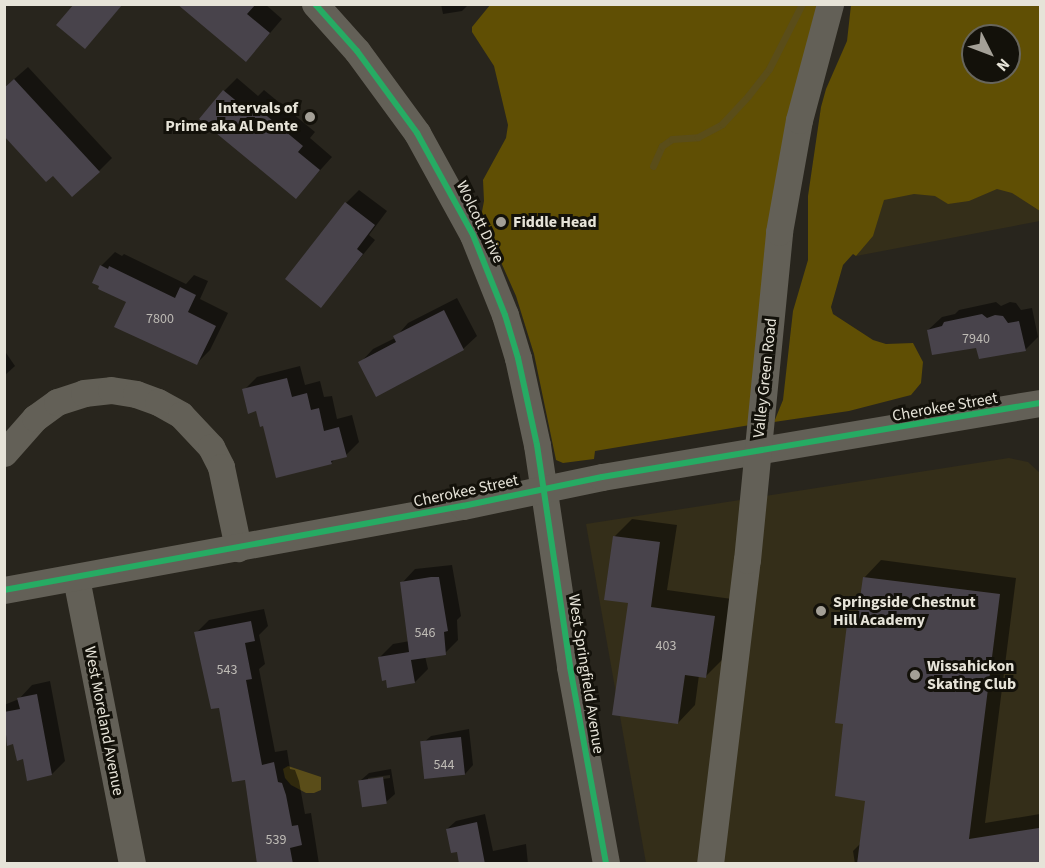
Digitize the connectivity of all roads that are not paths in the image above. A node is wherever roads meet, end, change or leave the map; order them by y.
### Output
1 (315, 4) edge
2 (830, 4) edge
3 (1041, 403) edge
4 (4, 453) edge
5 (543, 488) junction
6 (238, 548) junction
7 (76, 578) junction
8 (4, 590) edge
9 (132, 864) edge
10 (606, 864) edge
11 (710, 864) edge

1 - 5 street, Wolcott Drive
2 - 11 street, Valley Green Road
3 - 5 street, Cherokee Street
4 - 6 street
5 - 6 street, Cherokee Street
5 - 10 street, West Springfield Avenue
6 - 7 street, Cherokee Street
7 - 8 street, Cherokee Street
7 - 9 street, West Moreland Avenue

